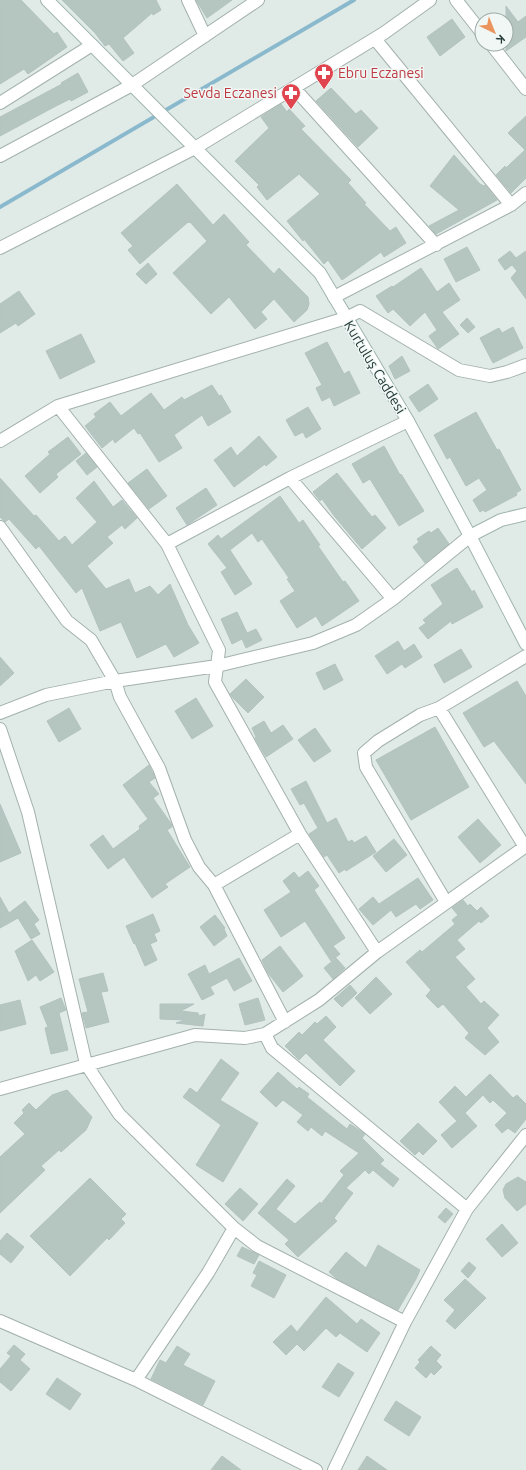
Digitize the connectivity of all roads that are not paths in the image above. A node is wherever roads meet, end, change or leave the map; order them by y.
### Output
1 (47, 0) edge
2 (188, 0) edge
3 (258, 0) edge
4 (430, 0) edge
5 (456, 0) edge
6 (474, 23) edge
7 (205, 36) junction
8 (375, 38) junction
9 (92, 46) junction
10 (497, 52) edge
11 (132, 85) junction
12 (294, 88) junction
13 (526, 89) edge
14 (0, 104) edge
15 (195, 148) junction
16 (0, 156) edge
17 (526, 193) edge
18 (511, 205) junction
19 (436, 245) junction
20 (0, 248) edge
21 (334, 297) junction
22 (346, 318) junction
23 (526, 365) edge
24 (58, 406) junction
25 (408, 421) junction
26 (0, 441) edge
27 (290, 478) junction
28 (526, 514) edge
29 (0, 527) edge
30 (470, 536) junction
31 (167, 544) junction
32 (393, 599) junction
33 (526, 644) edge
34 (526, 656) edge
35 (217, 666) junction
36 (115, 681) junction
37 (439, 708) junction
38 (0, 713) edge
39 (0, 729) edge
40 (300, 834) junction
41 (525, 846) edge
42 (214, 884) junction
43 (446, 902) junction
44 (378, 952) junction
45 (285, 1022) junction
46 (265, 1034) junction
47 (86, 1064) junction
48 (0, 1089) edge
49 (526, 1135) edge
50 (467, 1209) junction
51 (234, 1228) junction
52 (0, 1321) edge
53 (405, 1322) junction
54 (136, 1380) junction
55 (316, 1470) edge
56 (334, 1470) edge

1 - 9 street, Kurtuluş Caddesi
2 - 7 street
3 - 7 street
4 - 8 street
5 - 6 street
7 - 11 street
8 - 12 street
8 - 18 street
9 - 11 street, Kurtuluş Caddesi
9 - 14 street
10 - 13 street
11 - 15 street, Kurtuluş Caddesi
11 - 16 street
12 - 15 street
12 - 19 street
15 - 20 street
15 - 21 street, Kurtuluş Caddesi
17 - 18 street
18 - 19 street
19 - 21 street
21 - 22 street, Kurtuluş Caddesi
22 - 23 street
22 - 24 street
22 - 25 street, Kurtuluş Caddesi
24 - 26 street
24 - 31 street
25 - 27 street
25 - 30 street, Kurtuluş Caddesi
27 - 31 street
27 - 32 street
28 - 30 street
29 - 36 street
30 - 32 street
30 - 33 street, Kurtuluş Caddesi
31 - 35 street
32 - 35 street
34 - 37 street
35 - 36 street
35 - 40 street
36 - 38 street
36 - 42 street
37 - 41 street
37 - 43 street
39 - 47 street
40 - 42 street
40 - 44 street
41 - 43 street
42 - 45 street
43 - 44 street
44 - 45 street
45 - 46 street
46 - 47 street
46 - 50 street
47 - 48 street
47 - 51 street
49 - 50 street
50 - 53 street
51 - 53 street
51 - 54 street
52 - 54 street
53 - 56 street
54 - 55 street

